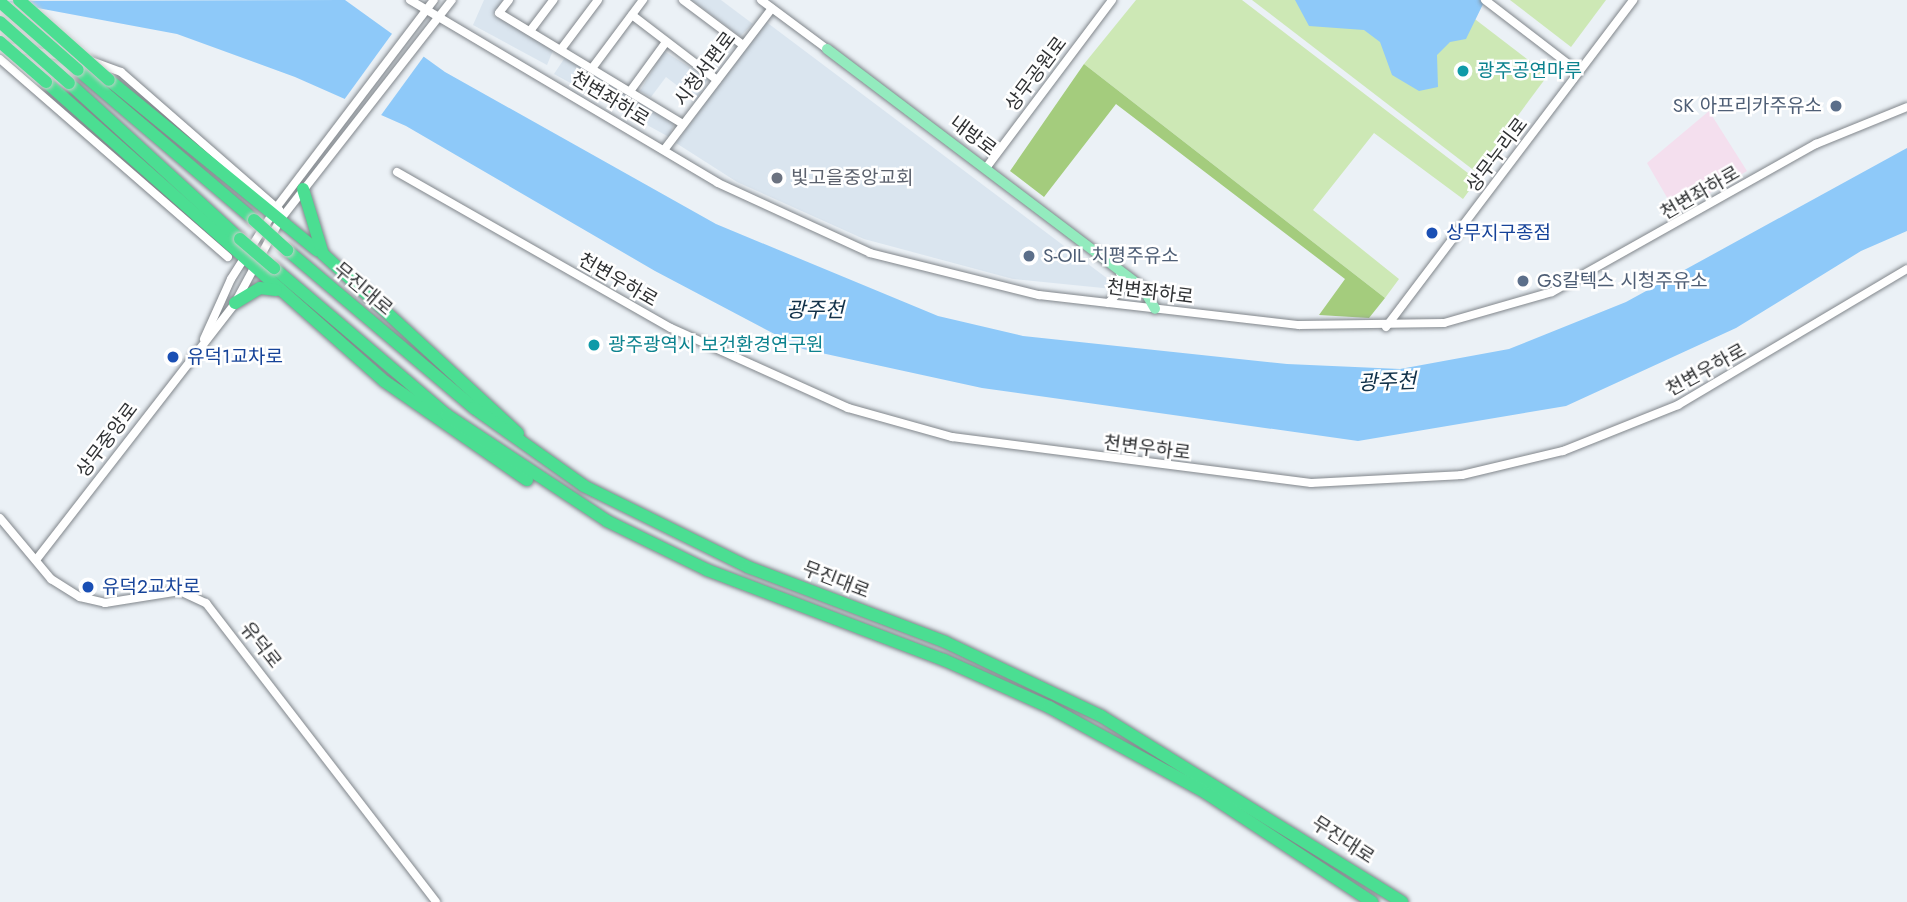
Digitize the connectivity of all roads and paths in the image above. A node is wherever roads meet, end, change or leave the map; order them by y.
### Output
1 (19, 0) edge
2 (410, 0) edge
3 (434, 0) edge
4 (452, 0) edge
5 (509, 0) edge
6 (553, 0) edge
7 (598, 0) edge
8 (643, 0) edge
9 (683, 0) edge
10 (761, 0) edge
11 (1112, 0) edge
12 (1633, 0) edge
13 (1487, 1) edge
14 (0, 2) edge
15 (772, 8) junction
16 (427, 10) junction
17 (632, 15) junction
18 (439, 17) junction
19 (0, 22) edge
20 (530, 31) junction
21 (666, 42) junction
22 (0, 44) edge
23 (743, 45) junction
24 (562, 48) junction
25 (827, 49) joint
26 (0, 59) edge
27 (593, 67) junction
28 (1579, 72) junction
29 (717, 79) junction
30 (109, 80) junction
31 (46, 82) junction
32 (631, 90) junction
33 (1907, 107) edge
34 (684, 124) junction
35 (125, 139) junction
36 (172, 148) junction
37 (664, 150) junction
38 (986, 168) junction
39 (397, 172) dead end
40 (303, 189) junction
41 (278, 214) junction
42 (226, 243) junction
43 (323, 254) junction
44 (228, 257) junction
45 (247, 264) junction
46 (1907, 269) edge
47 (1119, 270) junction
48 (231, 279) junction
49 (276, 290) junction
50 (235, 303) junction
51 (1108, 303) junction
52 (1155, 309) junction
53 (1386, 327) junction
54 (204, 339) junction
55 (534, 452) junction
56 (564, 496) junction
57 (0, 517) edge
58 (36, 560) junction
59 (1360, 874) junction
60 (436, 902) edge
61 (1372, 902) edge
62 (1402, 902) edge
63 (1416, 902) edge

1 - 30 highway, bridge
2 - 16 street, 천변좌하로
3 - 16 street
4 - 18 street
5 - 20 street
6 - 20 street
7 - 24 street
8 - 17 street
9 - 23 street
10 - 15 street, 내방로
11 - 38 street, 상무공원로
12 - 28 street, 상무누리로
13 - 28 street
14 - 36 highway, bridge
15 - 23 street, 시청서편로
15 - 25 street, 내방로
16 - 18 street, 천변좌하로
16 - 41 street, 상무중앙로
17 - 21 street
17 - 27 street
18 - 37 street, 천변좌하로
18 - 40 street, 상무중앙로
19 - 35 highway, bridge
20 - 24 street
21 - 29 street
21 - 32 street
22 - 31 highway, bridge
22 - 41 street
23 - 29 street, 시청서편로
24 - 27 street
25 - 38 main road, 내방로
26 - 44 street
27 - 32 street
28 - 53 street, 상무누리로
29 - 34 street, 시청서편로
30 - 36 highway
30 - 41 highway
31 - 35 highway
31 - 42 highway
32 - 34 street
33 - 53 street, 천변좌하로
34 - 37 street, 시청서편로
35 - 56 highway, 무진대로, bridge
36 - 55 highway, 무진대로, bridge
37 - 51 street, 천변좌하로
38 - 47 main road, 내방로
39 - 46 street, 천변우하로
40 - 41 street, 상무중앙로
40 - 43 highway
41 - 43 highway
41 - 45 street, 상무중앙로
42 - 44 street
42 - 45 highway
43 - 55 highway
44 - 48 street
45 - 48 street, 상무중앙로
45 - 49 highway
45 - 50 street, 상무중앙로
47 - 51 street
47 - 52 main road, 내방로
48 - 54 street, 상무중앙로
49 - 50 highway
49 - 56 highway
50 - 54 street, 상무중앙로
51 - 52 street, 천변좌하로
52 - 53 street, 천변좌하로
54 - 58 street, 상무중앙로
55 - 59 highway, 무진대로
56 - 61 highway, 무진대로
57 - 58 street, 유덕로
58 - 60 street, 유덕로
59 - 62 highway, 무진대로
59 - 63 highway

